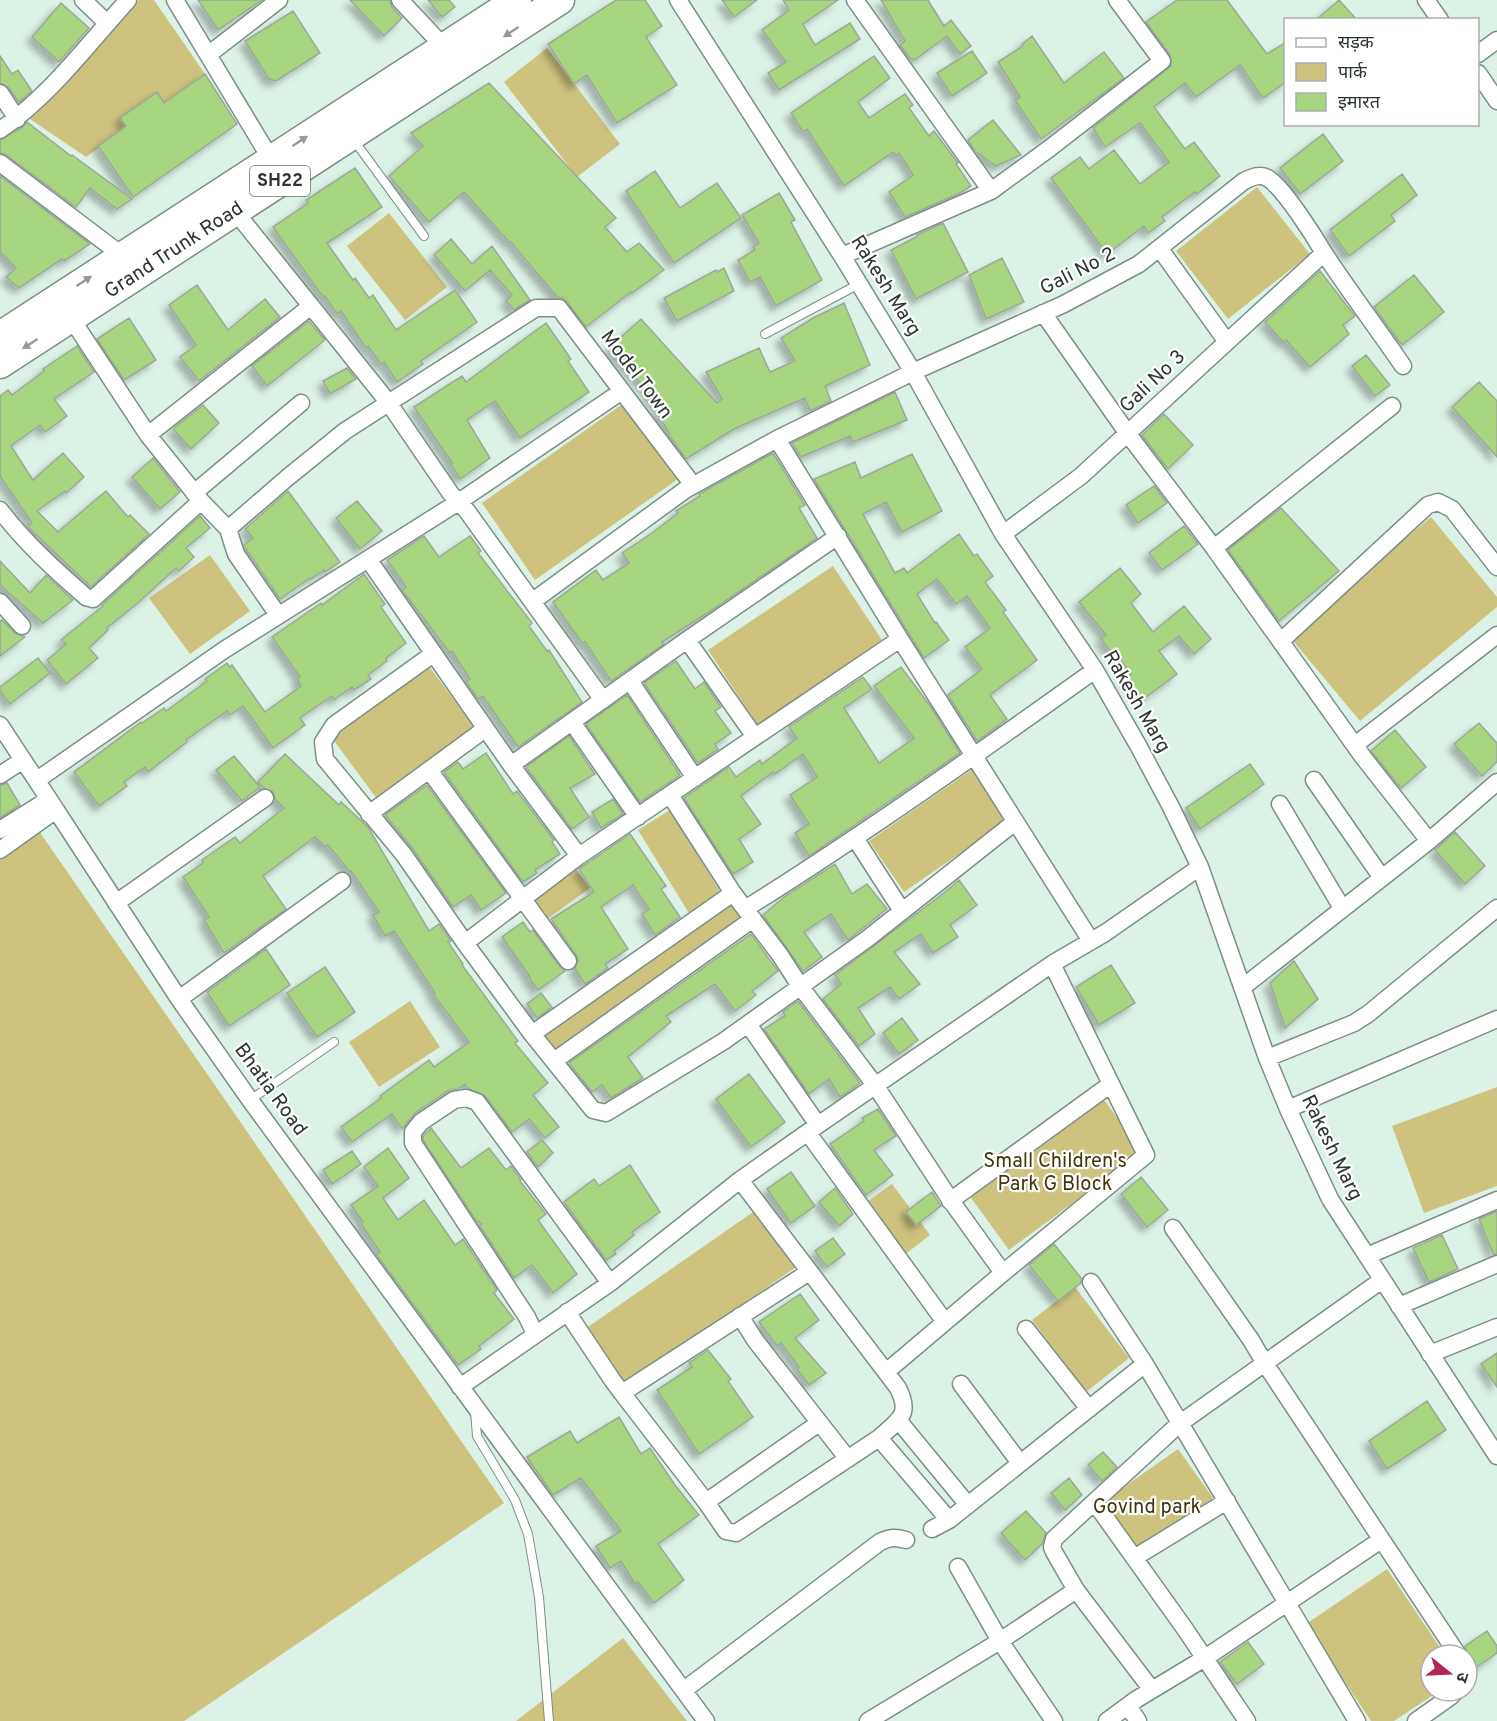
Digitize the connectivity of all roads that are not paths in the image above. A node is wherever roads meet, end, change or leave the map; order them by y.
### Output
1 (83, 0) edge
2 (128, 0) edge
3 (175, 0) edge
4 (279, 0) edge
5 (400, 0) edge
6 (516, 0) edge
7 (560, 0) edge
8 (678, 0) edge
9 (855, 0) edge
10 (1117, 0) edge
11 (1426, 0) edge
12 (1439, 18) edge
13 (107, 23) junction
14 (1497, 40) edge
15 (444, 47) junction
16 (1479, 53) edge
17 (208, 55) junction
18 (1479, 74) edge
19 (0, 93) edge
20 (1497, 101) edge
21 (17, 119) junction
22 (0, 130) edge
23 (351, 136) junction
24 (0, 163) edge
25 (277, 169) junction
26 (991, 191) junction
27 (234, 210) junction
28 (424, 236) dead end
29 (1160, 249) junction
30 (1324, 253) junction
31 (123, 256) junction
32 (842, 256) junction
33 (859, 284) junction
34 (311, 306) junction
35 (65, 308) junction
36 (1043, 313) junction
37 (765, 334) dead end
38 (0, 336) edge
39 (1227, 342) junction
40 (0, 364) edge
41 (1403, 366) dead end
42 (913, 372) junction
43 (622, 391) junction
44 (388, 402) junction
45 (301, 403) dead end
46 (1392, 406) dead end
47 (1128, 434) junction
48 (148, 435) junction
49 (777, 439) junction
50 (689, 488) junction
51 (198, 497) junction
52 (460, 501) junction
53 (0, 510) edge
54 (228, 529) junction
55 (1003, 534) junction
56 (838, 536) junction
57 (1214, 548) junction
58 (368, 559) junction
59 (1497, 567) edge
60 (533, 601) junction
61 (0, 603) edge
62 (278, 615) junction
63 (22, 626) dead end
64 (1497, 635) edge
65 (900, 639) junction
66 (687, 640) junction
67 (1281, 640) junction
68 (434, 654) junction
69 (1095, 669) junction
70 (630, 681) junction
71 (603, 700) junction
72 (572, 722) junction
73 (0, 725) edge
74 (485, 729) junction
75 (755, 737) junction
76 (1355, 746) junction
77 (974, 756) junction
78 (23, 760) junction
79 (511, 765) junction
80 (429, 770) junction
81 (0, 775) edge
82 (695, 778) junction
83 (37, 780) junction
84 (1314, 780) dead end
85 (1497, 782) edge
86 (670, 795) junction
87 (265, 798) dead end
88 (1280, 804) dead end
89 (52, 805) junction
90 (369, 813) junction
91 (638, 817) junction
92 (1015, 822) junction
93 (0, 830) edge
94 (855, 838) junction
95 (1429, 841) junction
96 (0, 850) edge
97 (579, 856) junction
98 (1200, 867) junction
99 (1382, 878) junction
100 (342, 881) dead end
101 (733, 893) junction
102 (523, 899) junction
103 (117, 903) junction
104 (1342, 908) junction
105 (1497, 908) edge
106 (902, 911) junction
107 (749, 914) junction
108 (1091, 941) junction
109 (465, 943) junction
110 (568, 961) dead end
111 (1052, 964) junction
112 (800, 986) junction
113 (1243, 987) junction
114 (179, 999) junction
115 (1497, 1019) edge
116 (748, 1024) junction
117 (532, 1034) junction
118 (334, 1042) dead end
119 (1267, 1058) junction
120 (554, 1061) junction
121 (1111, 1084) junction
122 (875, 1085) junction
123 (250, 1100) junction
124 (1288, 1108) junction
125 (813, 1129) junction
126 (740, 1180) junction
127 (1497, 1200) edge
128 (950, 1201) junction
129 (1173, 1228) dead end
130 (1366, 1256) junction
131 (1497, 1264) edge
132 (809, 1272) junction
133 (1003, 1274) junction
134 (1382, 1280) junction
135 (1091, 1282) dead end
136 (610, 1283) junction
137 (1399, 1306) junction
138 (567, 1312) junction
139 (740, 1316) junction
140 (945, 1322) junction
141 (1497, 1327) edge
142 (1026, 1329) dead end
143 (535, 1334) junction
144 (1430, 1354) junction
145 (1264, 1362) junction
146 (1145, 1364) junction
147 (886, 1372) junction
148 (961, 1384) dead end
149 (460, 1387) junction
150 (622, 1392) junction
151 (475, 1408) junction
152 (1089, 1409) junction
153 (898, 1420) junction
154 (819, 1423) junction
155 (1179, 1424) junction
156 (879, 1438) junction
157 (1497, 1456) edge
158 (848, 1459) junction
159 (1020, 1463) junction
160 (1227, 1501) junction
161 (706, 1502) junction
162 (1095, 1503) junction
163 (968, 1505) junction
164 (949, 1520) junction
165 (932, 1529) dead end
166 (906, 1540) dead end
167 (1381, 1540) junction
168 (1134, 1558) junction
169 (958, 1567) dead end
170 (1076, 1590) junction
171 (1287, 1603) junction
172 (1000, 1641) junction
173 (1450, 1643) edge
174 (1204, 1658) junction
175 (684, 1690) junction
176 (1152, 1690) junction
177 (1443, 1703) edge
178 (1128, 1706) junction
179 (549, 1721) edge
180 (706, 1721) edge
181 (868, 1721) edge
182 (1054, 1721) edge
183 (1107, 1721) edge
184 (1138, 1721) edge
185 (1247, 1721) edge
186 (1357, 1721) edge
187 (1416, 1721) edge

1 - 13 street
2 - 13 street
3 - 17 street
4 - 17 street
5 - 15 street
6 - 15 highway, Grand Trunk Road / SH22
7 -> 23 highway, Grand Trunk Road / SH22
8 - 32 street, Rakesh Marg
9 - 26 street
10 - 26 street
11 - 12 street
13 - 21 street
14 - 16 street
25 -> 15 highway, Grand Trunk Road / SH22
17 - 25 street
18 - 20 street
19 - 21 street
21 - 22 street
23 - 25 highway, Grand Trunk Road / SH22
23 - 28 lane
24 - 31 street
25 - 27 highway, Grand Trunk Road / SH22
25 - 31 highway, Grand Trunk Road / SH22
26 - 32 street
27 - 34 street
27 - 35 highway, Grand Trunk Road / SH22
29 - 30 street, Gali No 2
29 - 36 street, Gali No 2
29 - 39 street
30 - 39 street, Gali No 3
30 - 41 street, Gali No 2
35 -> 31 highway, Grand Trunk Road / SH22
32 - 33 street, Rakesh Marg
33 - 37 lane
33 - 42 street, Rakesh Marg
34 - 44 street
34 - 48 street
35 - 38 highway, Grand Trunk Road / SH22
35 -> 40 highway, Grand Trunk Road / SH22
35 - 48 street
36 - 42 street, Gali No 2
36 - 47 street
39 - 47 street, Gali No 3
42 - 49 street, Gali No 2
42 - 55 street, Rakesh Marg
43 - 44 street, Model Town
43 - 50 street, Model Town
43 - 52 street
44 - 52 street
44 - 54 street
45 - 51 street
46 - 57 street
47 - 55 street, Gali No 3
47 - 57 street
48 - 51 street
49 - 50 street, Gali No 2
49 - 56 street
50 - 60 street, Gali No 2
51 - 53 street
51 - 54 street
52 - 58 street
52 - 60 street
54 - 62 street
55 - 69 street, Rakesh Marg
56 - 65 street
56 - 66 street
57 - 67 street
58 - 62 street
58 - 68 street
59 - 67 street
60 - 71 street
61 - 63 street
62 - 83 street
64 - 76 street
65 - 75 street
65 - 77 street
66 - 70 street
66 - 75 street
67 - 76 street
68 - 74 street
68 - 90 street
69 - 77 street
69 - 98 street, Rakesh Marg
70 - 71 street
70 - 82 street
71 - 72 street
72 - 79 street
72 - 91 street
73 - 78 street, Bhatia Road
74 - 79 street
74 - 80 street
75 - 82 street
76 - 95 street
77 - 92 street
77 - 94 street
78 - 81 street
78 - 83 street, Bhatia Road
79 - 97 street
80 - 90 street
80 - 102 street
82 - 86 street
83 - 89 street, Bhatia Road
84 - 99 street
85 - 95 street
86 - 91 street
86 - 101 street
87 - 103 street
88 - 104 street
89 - 93 street
89 - 96 street
89 - 103 street, Bhatia Road
90 - 109 street
91 - 97 street
92 - 106 street
92 - 108 street
94 - 106 street
94 - 107 street
95 - 99 street
97 - 102 street
98 - 108 street
98 - 113 street, Rakesh Marg
99 - 104 street
100 - 114 street
101 - 107 street
101 - 117 street
102 - 109 street
102 - 110 street
103 - 114 street, Bhatia Road
104 - 113 street
105 - 119 street
106 - 112 street
107 - 112 street
107 - 120 street
108 - 111 street
109 - 117 street
111 - 121 street
111 - 122 street
112 - 116 street
112 - 122 street
113 - 119 street, Rakesh Marg
114 - 123 street, Bhatia Road
115 - 124 street
116 - 120 street
116 - 125 street
117 - 120 street
118 - 123 lane
119 - 124 street, Rakesh Marg
121 - 128 street
121 - 133 street
122 - 125 street
122 - 128 street
123 - 149 street, Bhatia Road
124 - 130 street, Rakesh Marg
125 - 126 street
125 - 140 street
126 - 132 street
126 - 136 street
127 - 130 street
128 - 133 street
129 - 145 street
130 - 134 street, Rakesh Marg
131 - 137 street
132 - 139 street
132 - 147 street
133 - 140 street
134 - 137 street, Rakesh Marg
134 - 145 street
135 - 146 street
136 - 138 street
136 - 143 street
137 - 144 street, Rakesh Marg
138 - 143 street
138 - 150 street
139 - 150 street
139 - 154 street
140 - 147 street
141 - 144 street
142 - 152 street
143 - 149 street
144 - 157 street, Rakesh Marg
145 - 155 street
145 - 167 street
146 - 152 street
146 - 155 street
147 - 153 street
148 - 159 street
149 - 151 street, Bhatia Road
150 - 161 street
151 - 175 street, Bhatia Road
151 - 179 lane
152 - 159 street
153 - 156 street
153 - 163 street
154 - 158 street
154 - 161 street
155 - 160 street
155 - 162 street
156 - 158 street
156 - 164 street
158 - 161 street
159 - 163 street
160 - 168 street
160 - 171 street
162 - 168 street
162 - 170 street
163 - 164 street
164 - 165 street
166 - 175 street
167 - 171 street
167 - 173 street
168 - 174 street
169 - 172 street
170 - 172 street
170 - 176 street
171 - 174 street
171 - 186 street
172 - 181 street
172 - 182 street
174 - 176 street
174 - 185 street
175 - 180 street, Bhatia Road
176 - 178 street
177 - 187 street
178 - 183 street
178 - 184 street

